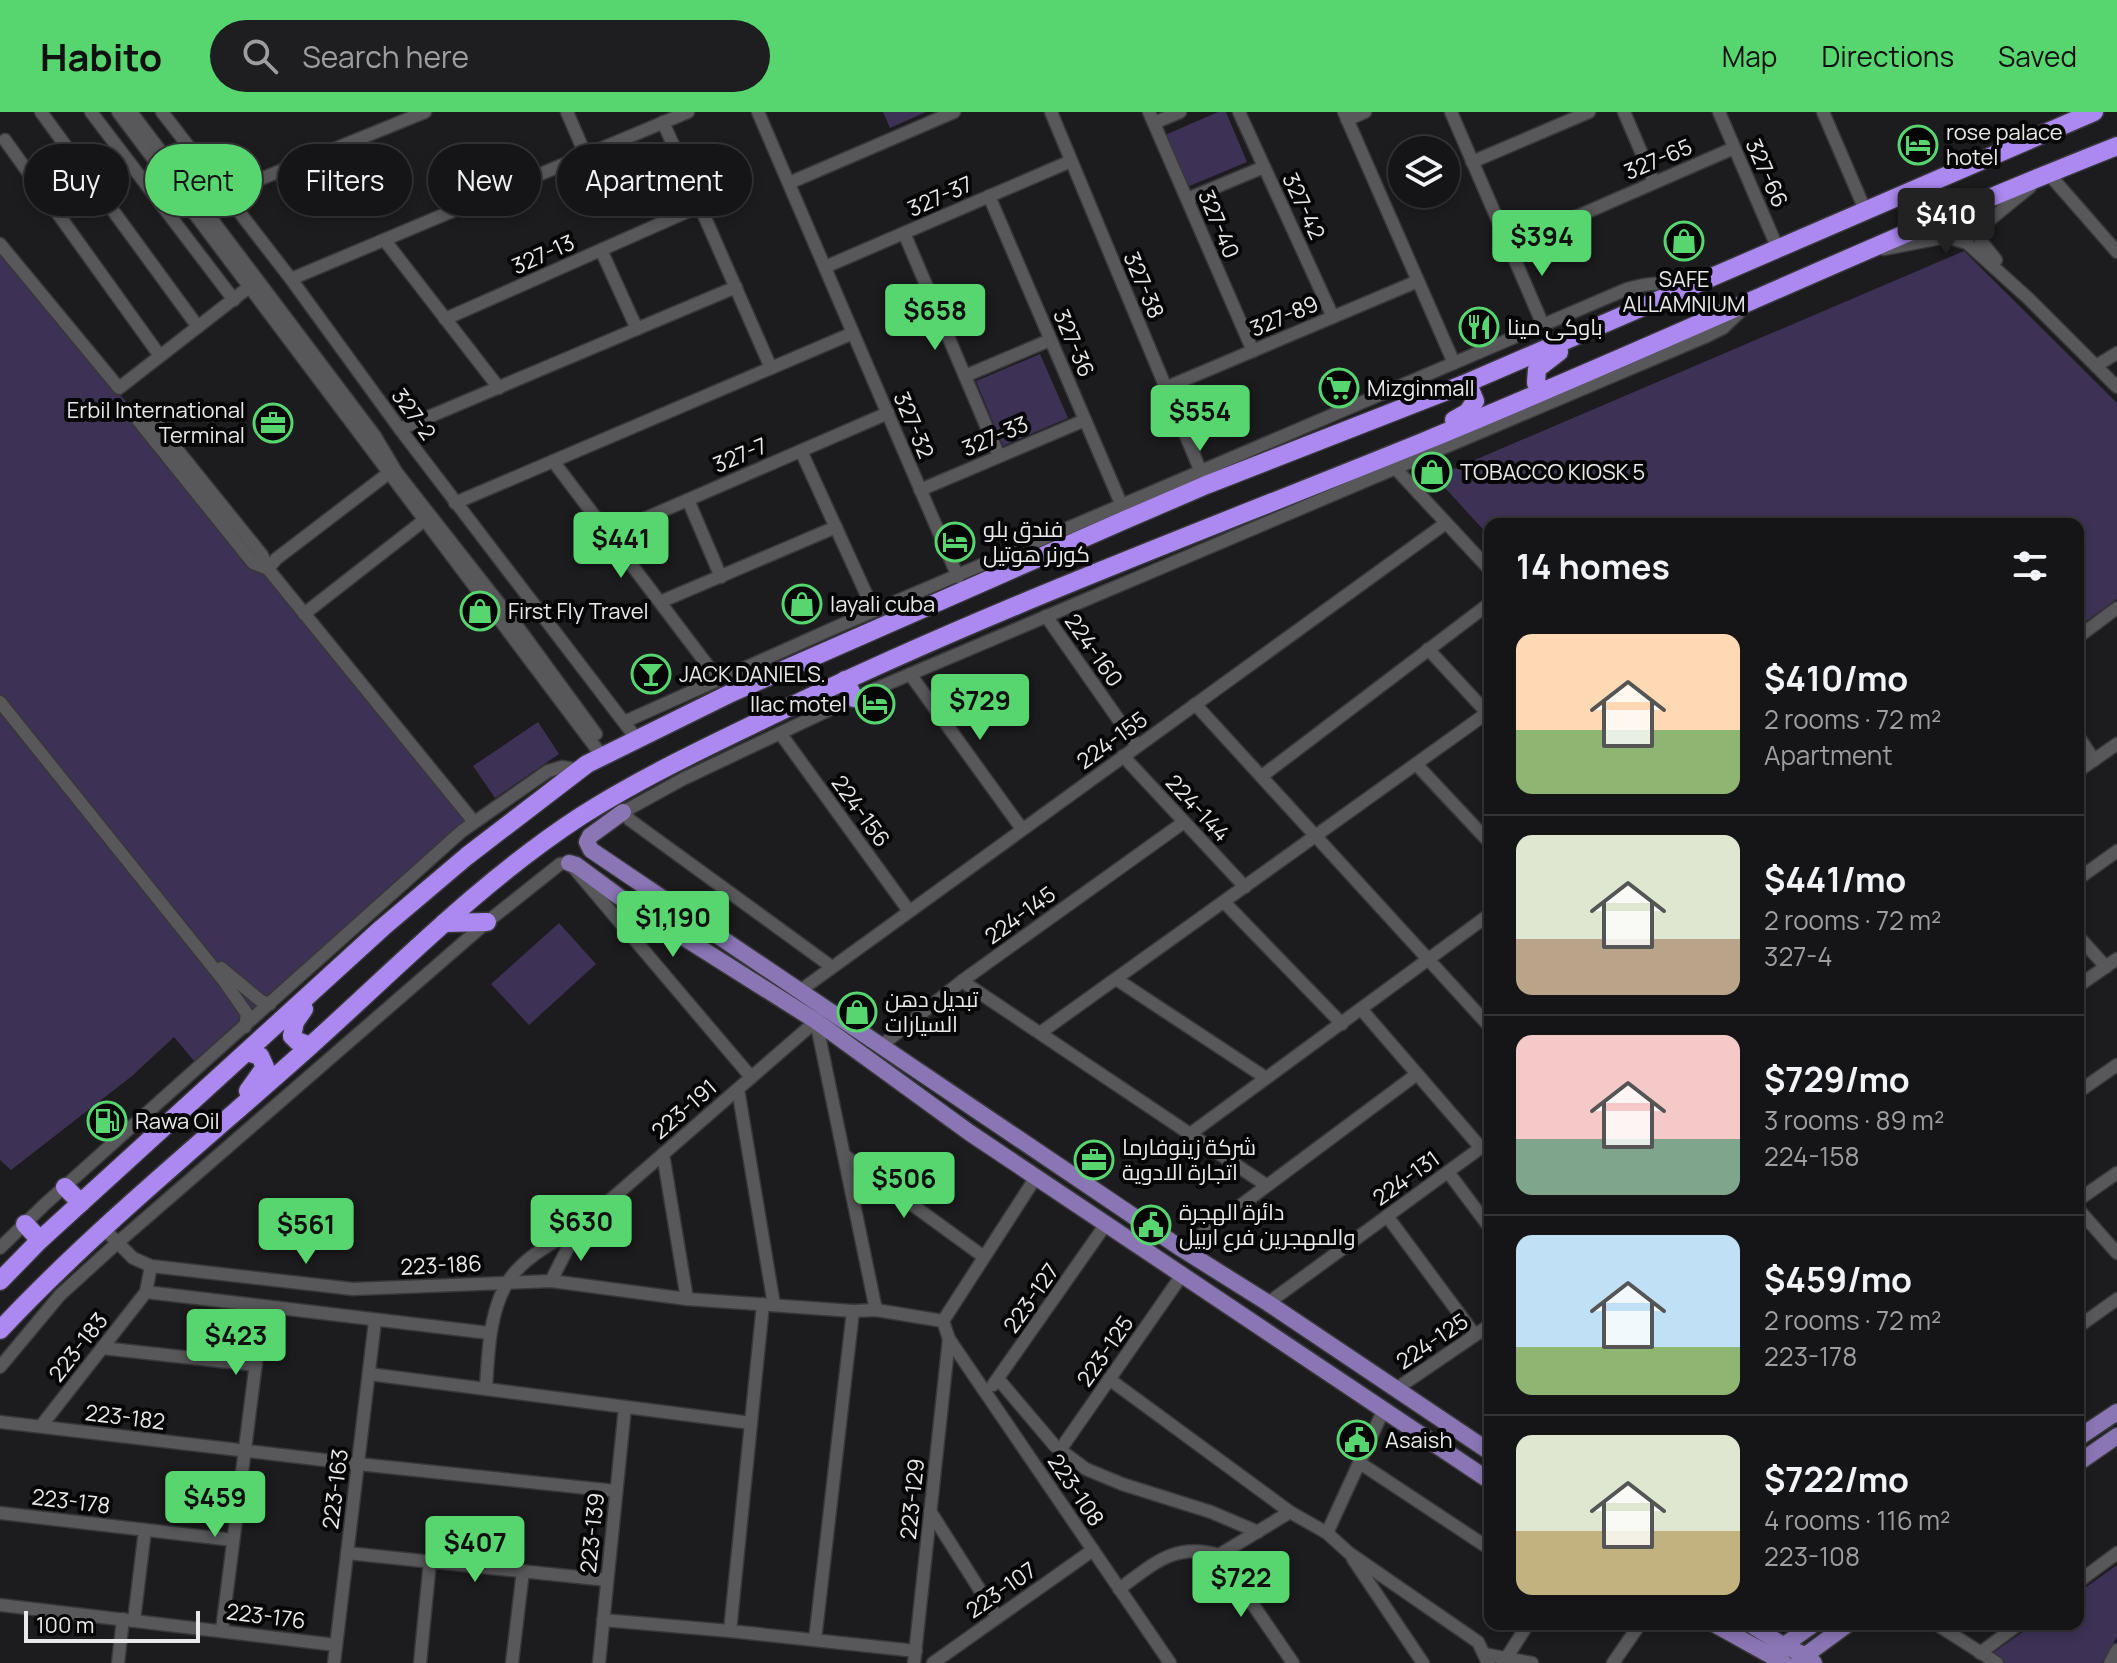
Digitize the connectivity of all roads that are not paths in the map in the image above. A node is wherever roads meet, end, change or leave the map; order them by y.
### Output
1 (41, 112) edge
2 (91, 112) edge
3 (118, 112) edge
4 (131, 112) edge
5 (425, 112) edge
6 (567, 112) edge
7 (688, 112) edge
8 (758, 112) edge
9 (954, 112) edge
10 (1051, 112) edge
11 (1180, 112) edge
12 (1239, 112) edge
13 (1365, 112) edge
14 (1451, 112) edge
15 (1589, 112) edge
16 (1624, 112) edge
17 (1719, 112) edge
18 (1823, 112) edge
19 (2094, 112) edge
20 (169, 114) edge
21 (1345, 116) edge
22 (1151, 118) edge
23 (663, 122) junction
24 (5, 140) dead end
25 (191, 144) edge
26 (581, 144) edge
27 (613, 144) edge
28 (673, 144) edge
29 (2117, 146) edge
30 (1734, 148) junction
31 (1071, 161) junction
32 (1472, 162) junction
33 (1264, 167) junction
34 (557, 168) edge
35 (2048, 173) junction
36 (262, 178) edge
37 (1654, 182) junction
38 (789, 183) junction
39 (989, 196) junction
40 (1187, 199) junction
41 (1866, 212) junction
42 (243, 216) edge
43 (678, 216) edge
44 (704, 216) edge
45 (904, 233) junction
46 (386, 242) junction
47 (0, 244) edge
48 (1509, 246) junction
49 (1778, 249) junction
50 (601, 250) junction
51 (2117, 252) edge
52 (1852, 256) junction
53 (825, 267) junction
54 (291, 279) junction
55 (1418, 281) junction
56 (254, 283) junction
57 (736, 287) junction
58 (1690, 287) junction
59 (1755, 298) junction
60 (2029, 299) junction
61 (234, 300) junction
62 (1333, 317) junction
63 (445, 319) junction
64 (1543, 325) junction
65 (198, 327) junction
66 (1595, 328) junction
67 (637, 329) junction
68 (853, 333) junction
69 (1050, 340) junction
70 (1253, 351) junction
71 (2117, 353) edge
72 (160, 356) junction
73 (1454, 363) junction
74 (2096, 366) junction
75 (771, 368) junction
76 (965, 376) junction
77 (1462, 385) junction
78 (2117, 387) edge
79 (119, 388) junction
80 (499, 388) junction
81 (1165, 388) junction
82 (1542, 390) junction
83 (888, 413) junction
84 (1085, 420) junction
85 (400, 429) junction
86 (1426, 441) junction
87 (801, 451) junction
88 (999, 456) junction
89 (1248, 460) junction
90 (553, 461) junction
91 (1396, 469) junction
92 (391, 471) junction
93 (1201, 472) junction
94 (920, 490) junction
95 (688, 500) junction
96 (455, 503) junction
97 (1122, 506) junction
98 (1279, 509) junction
99 (427, 517) junction
100 (1446, 523) junction
101 (836, 527) junction
102 (609, 534) junction
103 (1044, 539) junction
104 (1068, 546) junction
105 (1484, 564) edge
106 (268, 569) junction
107 (721, 577) junction
108 (958, 577) junction
109 (660, 602) junction
110 (1484, 607) edge
111 (2117, 608) edge
112 (874, 611) junction
113 (304, 614) junction
114 (1046, 616) junction
115 (834, 628) junction
116 (2084, 633) edge
117 (1428, 649) junction
118 (818, 653) junction
119 (910, 674) junction
120 (718, 679) junction
121 (845, 680) junction
122 (854, 698) junction
123 (0, 702) edge
124 (1195, 704) junction
125 (1484, 710) edge
126 (1484, 717) edge
127 (624, 722) junction
128 (780, 733) junction
129 (636, 738) junction
130 (2117, 744) edge
131 (2084, 745) edge
132 (1137, 746) junction
133 (606, 754) junction
134 (1123, 756) junction
135 (2094, 760) junction
136 (1416, 764) junction
137 (2084, 767) edge
138 (580, 770) junction
139 (1262, 776) junction
140 (619, 804) junction
141 (474, 822) junction
142 (1184, 822) junction
143 (1022, 829) junction
144 (1316, 836) junction
145 (1484, 837) edge
146 (2117, 851) edge
147 (569, 863) junction
148 (2084, 875) edge
149 (1245, 887) junction
150 (1224, 902) junction
151 (909, 911) junction
152 (367, 914) junction
153 (1484, 918) edge
154 (487, 922) junction
155 (444, 923) junction
156 (382, 928) junction
157 (191, 938) junction
158 (2084, 941) edge
159 (740, 949) junction
160 (1430, 959) junction
161 (2111, 963) edge
162 (732, 967) junction
163 (832, 967) junction
164 (328, 978) junction
165 (1116, 979) junction
166 (962, 981) junction
167 (2084, 982) edge
168 (801, 990) junction
169 (270, 1004) junction
170 (1361, 1009) junction
171 (1484, 1018) edge
172 (816, 1021) junction
173 (1342, 1024) junction
174 (245, 1027) junction
175 (1040, 1033) junction
176 (882, 1045) junction
177 (310, 1046) junction
178 (247, 1052) junction
179 (2117, 1065) edge
180 (1417, 1074) junction
181 (751, 1077) junction
182 (1266, 1078) junction
183 (2084, 1088) edge
184 (738, 1089) junction
185 (982, 1113) junction
186 (219, 1127) junction
187 (970, 1133) junction
188 (1190, 1134) junction
189 (1484, 1143) edge
190 (1484, 1146) edge
191 (663, 1154) junction
192 (844, 1155) junction
193 (1448, 1172) junction
194 (2117, 1173) edge
195 (1036, 1177) junction
196 (1266, 1185) junction
197 (65, 1187) junction
198 (2084, 1196) edge
199 (81, 1203) junction
200 (1387, 1216) junction
201 (2084, 1216) edge
202 (1484, 1220) edge
203 (25, 1224) junction
204 (1106, 1224) junction
205 (103, 1228) junction
206 (578, 1228) junction
207 (40, 1240) junction
208 (116, 1244) junction
209 (0, 1248) edge
210 (1182, 1249) junction
211 (2117, 1253) edge
212 (984, 1257) junction
213 (151, 1266) junction
214 (1182, 1275) junction
215 (0, 1281) edge
216 (508, 1281) junction
217 (551, 1281) junction
218 (146, 1292) junction
219 (687, 1299) junction
220 (2117, 1299) edge
221 (1268, 1303) junction
222 (768, 1305) junction
223 (263, 1307) junction
224 (876, 1310) junction
225 (853, 1311) junction
226 (375, 1321) junction
227 (943, 1321) junction
228 (2084, 1323) edge
229 (1484, 1328) edge
230 (0, 1330) edge
231 (1484, 1330) edge
232 (489, 1333) junction
233 (949, 1339) junction
234 (102, 1348) junction
235 (256, 1365) junction
236 (0, 1367) edge
237 (369, 1374) junction
238 (1109, 1379) junction
239 (999, 1380) junction
240 (486, 1389) junction
241 (1396, 1389) junction
242 (985, 1393) junction
243 (625, 1407) junction
244 (1384, 1409) junction
245 (2117, 1412) edge
246 (0, 1422) edge
247 (751, 1423) junction
248 (41, 1426) junction
249 (2084, 1434) edge
250 (2117, 1436) edge
251 (1484, 1448) edge
252 (1060, 1450) junction
253 (245, 1451) junction
254 (2084, 1459) edge
255 (1360, 1463) junction
256 (358, 1464) junction
257 (1484, 1477) edge
258 (616, 1491) junction
259 (930, 1511) junction
260 (1290, 1512) junction
261 (0, 1513) edge
262 (145, 1530) junction
263 (1258, 1532) junction
264 (1327, 1533) junction
265 (233, 1540) junction
266 (1484, 1545) edge
267 (1093, 1550) junction
268 (347, 1553) junction
269 (1349, 1553) junction
270 (2117, 1553) edge
271 (1219, 1555) junction
272 (430, 1561) junction
273 (523, 1571) junction
274 (2084, 1578) edge
275 (607, 1580) junction
276 (1119, 1589) junction
277 (0, 1605) edge
278 (997, 1617) junction
279 (128, 1619) junction
280 (603, 1620) junction
281 (222, 1630) junction
282 (1524, 1630) edge
283 (1636, 1630) edge
284 (1723, 1630) edge
285 (1759, 1630) edge
286 (1806, 1630) edge
287 (1841, 1630) edge
288 (1945, 1630) edge
289 (2011, 1630) edge
290 (730, 1631) junction
291 (815, 1640) junction
292 (336, 1645) junction
293 (1784, 1646) junction
294 (2117, 1650) edge
295 (1980, 1653) junction
296 (915, 1657) edge
297 (1507, 1657) junction
298 (1486, 1658) edge
299 (1805, 1660) edge
300 (1771, 1661) edge
301 (118, 1663) edge
302 (334, 1663) edge
303 (420, 1663) edge
304 (512, 1663) edge
305 (599, 1663) edge
306 (933, 1663) edge
307 (1170, 1663) edge
308 (1293, 1663) edge
309 (1423, 1663) edge
310 (1532, 1663) edge
311 (1613, 1663) edge
312 (1997, 1663) edge
313 (2110, 1663) edge

1 - 65 street
2 - 61 street
3 - 56 street
4 - 56 street
5 - 36 street
6 - 26 street
7 - 23 street
8 - 38 street, 327-32
9 - 38 street
10 - 31 street, 327-38
11 - 22 street
12 - 33 street, 327-42
13 - 21 street
14 - 32 street
15 - 32 street
16 - 37 street
17 - 30 street, 327-66
18 - 41 street
19 - 41 highway
20 - 25 street, 327-2
21 - 55 street
22 - 40 street, 327-40
23 - 27 street
23 - 28 street
24 - 72 street
29 - 35 highway
30 - 37 street, 327-65
30 - 49 street, 327-66
31 - 39 street, 327-37
31 - 81 street, 327-38
32 - 48 street
33 - 40 street
33 - 62 street, 327-42
34 - 46 street
35 - 51 street
35 - 52 highway
35 - 60 street
37 - 48 street, 327-65
38 - 53 street, 327-32
39 - 45 street, 327-37
39 - 69 street, 327-36
40 - 70 street, 327-40
41 - 49 highway
42 - 54 street, 327-2
43 - 50 street, 327-13
44 - 57 street
45 - 53 street, 327-37
45 - 76 street
46 - 54 street
46 - 63 street
47 - 79 street
48 - 64 street
49 - 58 highway
50 - 63 street, 327-13
50 - 67 street
52 - 59 highway
52 - 60 street
53 - 68 street, 327-32
54 - 85 street, 327-2
55 - 62 street, 327-89
55 - 73 street
56 - 61 street
56 - 92 street
57 - 67 street
57 - 75 street
58 - 64 street
58 - 66 highway
59 - 82 highway
59 - 91 street
60 - 74 street
61 - 65 street
62 - 70 street, 327-89
63 - 80 street
64 - 73 street
65 - 72 street
66 - 77 highway
66 - 82 highway
67 - 80 street
68 - 75 street
68 - 83 street, 327-32
69 - 76 street
69 - 84 street, 327-36
70 - 81 street, 327-89
71 - 74 street
72 - 79 street
73 - 89 street
74 - 78 street
75 - 90 street
76 - 88 street
77 - 86 highway
77 - 89 highway
79 - 106 street
80 - 85 street
81 - 93 street, 327-38
82 - 86 highway
83 - 87 street, 327-7
83 - 94 street, 327-32
84 - 88 street, 327-33
84 - 97 street, 327-36
85 - 96 street, 327-2
86 - 98 highway
87 - 95 street, 327-7
87 - 101 street
88 - 94 street, 327-33
89 - 93 street
89 - 104 highway
90 - 96 street
90 - 102 street
91 - 98 street
91 - 100 street
92 - 99 street
92 - 106 street
93 - 97 street
94 - 108 street, 327-32
95 - 102 street, 327-7
95 - 107 street
96 - 127 street, 327-2
97 - 103 street
98 - 114 street
98 - 121 highway
99 - 113 street
99 - 133 street
100 - 105 street
100 - 124 street, 224-155
101 - 107 street
101 - 112 street
102 - 109 street
103 - 104 highway
103 - 108 street
104 - 118 highway
106 - 113 street
107 - 109 street
108 - 112 street
109 - 120 street
110 - 117 street
111 - 116 street
112 - 115 street
113 - 141 street
114 - 119 street
114 - 132 street, 224-160
115 - 118 highway
115 - 120 street
117 - 125 street
117 - 139 street
118 - 129 highway
119 - 122 street
119 - 143 street
120 - 127 street
121 - 122 highway
121 - 140 highway
122 - 128 street
123 - 157 street
124 - 132 street, 224-155
124 - 139 street
126 - 136 street
127 - 129 street, 327-2
128 - 140 street
128 - 151 street, 224-156
129 - 133 highway
130 - 135 street
131 - 135 street
132 - 134 street, 224-155
133 - 138 highway
134 - 142 street, 224-144
134 - 143 street, 224-155
135 - 137 street
136 - 144 street
136 - 145 street
138 - 141 street
138 - 156 highway
139 - 144 street
140 - 155 highway
140 - 159 main road
140 - 163 street
141 - 152 street
142 - 149 street, 224-144
142 - 166 street, 224-145
143 - 151 street, 224-155
144 - 149 street
144 - 160 street
146 - 148 street
147 - 154 street
147 - 162 main road
147 - 181 street
149 - 150 street
150 - 165 street
150 - 173 street
151 - 163 street, 224-155
152 - 156 highway
152 - 169 street
153 - 160 street
154 - 155 highway
154 - 208 street
155 - 177 highway
156 - 164 highway
157 - 169 street
157 - 174 street
158 - 161 street
159 - 162 main road
159 - 168 main road
160 - 170 street
160 - 171 street
161 - 167 street
162 - 172 main road
163 - 168 street, 224-155
164 - 177 highway
164 - 178 highway
165 - 175 street
165 - 182 street
166 - 175 street
166 - 176 street, 224-145
168 - 176 main road
169 - 174 street
170 - 173 street
170 - 180 street
172 - 181 street, 223-191
172 - 187 main road
172 - 192 street
173 - 182 street
174 - 197 street
175 - 188 street
176 - 185 main road
177 - 186 highway
178 - 186 highway
178 - 199 highway
179 - 183 street
180 - 189 street
180 - 196 street
181 - 184 street, 223-191
182 - 188 street
184 - 191 street, 223-191
184 - 222 street
185 - 187 main road
185 - 210 main road
186 - 205 highway
187 - 195 main road
188 - 196 street
190 - 193 street, 224-131
191 - 206 street, 223-191
191 - 219 street
192 - 212 street
192 - 224 street
193 - 200 street, 224-131
193 - 202 street
194 - 198 street
195 - 204 main road
195 - 212 street
196 - 210 street
197 - 199 highway
197 - 203 street
199 - 207 highway
200 - 221 street, 224-131
200 - 229 street
201 - 211 street
203 - 207 highway
203 - 209 street
204 - 214 main road
204 - 239 street, 223-127
205 - 208 street, 223-186
205 - 230 highway
206 - 216 street
206 - 217 street
207 - 215 highway
208 - 213 street, 223-186
208 - 236 street
210 - 221 main road
212 - 227 street
213 - 216 street, 223-186
213 - 218 street
214 - 238 street, 223-125
214 - 244 main road
216 - 217 street, 223-186
216 - 232 street
217 - 219 street, 223-186
218 - 223 street
218 - 234 street, 223-183
219 - 222 street, 223-186
220 - 228 street
221 - 241 main road
222 - 225 street, 223-186
222 - 247 street
223 - 226 street
223 - 235 street
224 - 225 street, 223-186
224 - 227 street, 223-186
225 - 291 street
226 - 232 street
226 - 237 street, 223-163
227 - 233 street
231 - 241 street, 224-125
232 - 240 street
233 - 242 street, 223-108
233 - 259 street, 223-129
234 - 235 street
234 - 248 street, 223-183
235 - 253 street
237 - 240 street
237 - 256 street, 223-163
238 - 252 street, 223-125
238 - 260 street
239 - 242 street, 223-127
239 - 252 street
240 - 243 street
241 - 251 main road
242 - 267 street, 223-108
243 - 247 street
243 - 258 street, 223-139
244 - 255 street
244 - 257 main road
245 - 249 main road
246 - 248 street, 223-182
247 - 290 street
248 - 253 street, 223-182
250 - 254 main road
252 - 263 street
253 - 256 street, 223-182
253 - 265 street
255 - 264 street
255 - 266 street
256 - 258 street, 223-182
256 - 268 street, 223-163
258 - 275 street, 223-139
259 - 278 street
259 - 296 street, 223-129
260 - 263 street
260 - 264 street
261 - 262 street, 223-178
262 - 265 street, 223-178
262 - 279 street
263 - 271 street
264 - 269 street
265 - 281 street
267 - 276 street, 223-108
267 - 278 street, 223-107
268 - 272 street
268 - 292 street, 223-163
269 - 298 street
269 - 309 street
270 - 274 street
271 - 276 street
271 - 308 street
272 - 273 street
272 - 303 street
273 - 275 street
273 - 304 street
275 - 280 street, 223-139
276 - 307 street, 223-108
277 - 279 street, 223-176
278 - 306 street, 223-107
279 - 281 street, 223-176
279 - 301 street
280 - 290 street
280 - 305 street, 223-139
281 - 292 street, 223-176
282 - 297 street
283 - 311 street
284 - 300 main road
285 - 293 main road
286 - 293 main road
287 - 299 main road
288 - 295 street
289 - 295 street
290 - 291 street
291 - 296 street
292 - 302 street, 223-163
293 - 299 main road
293 - 300 main road
294 - 313 street
295 - 312 street
297 - 298 street
297 - 310 street

